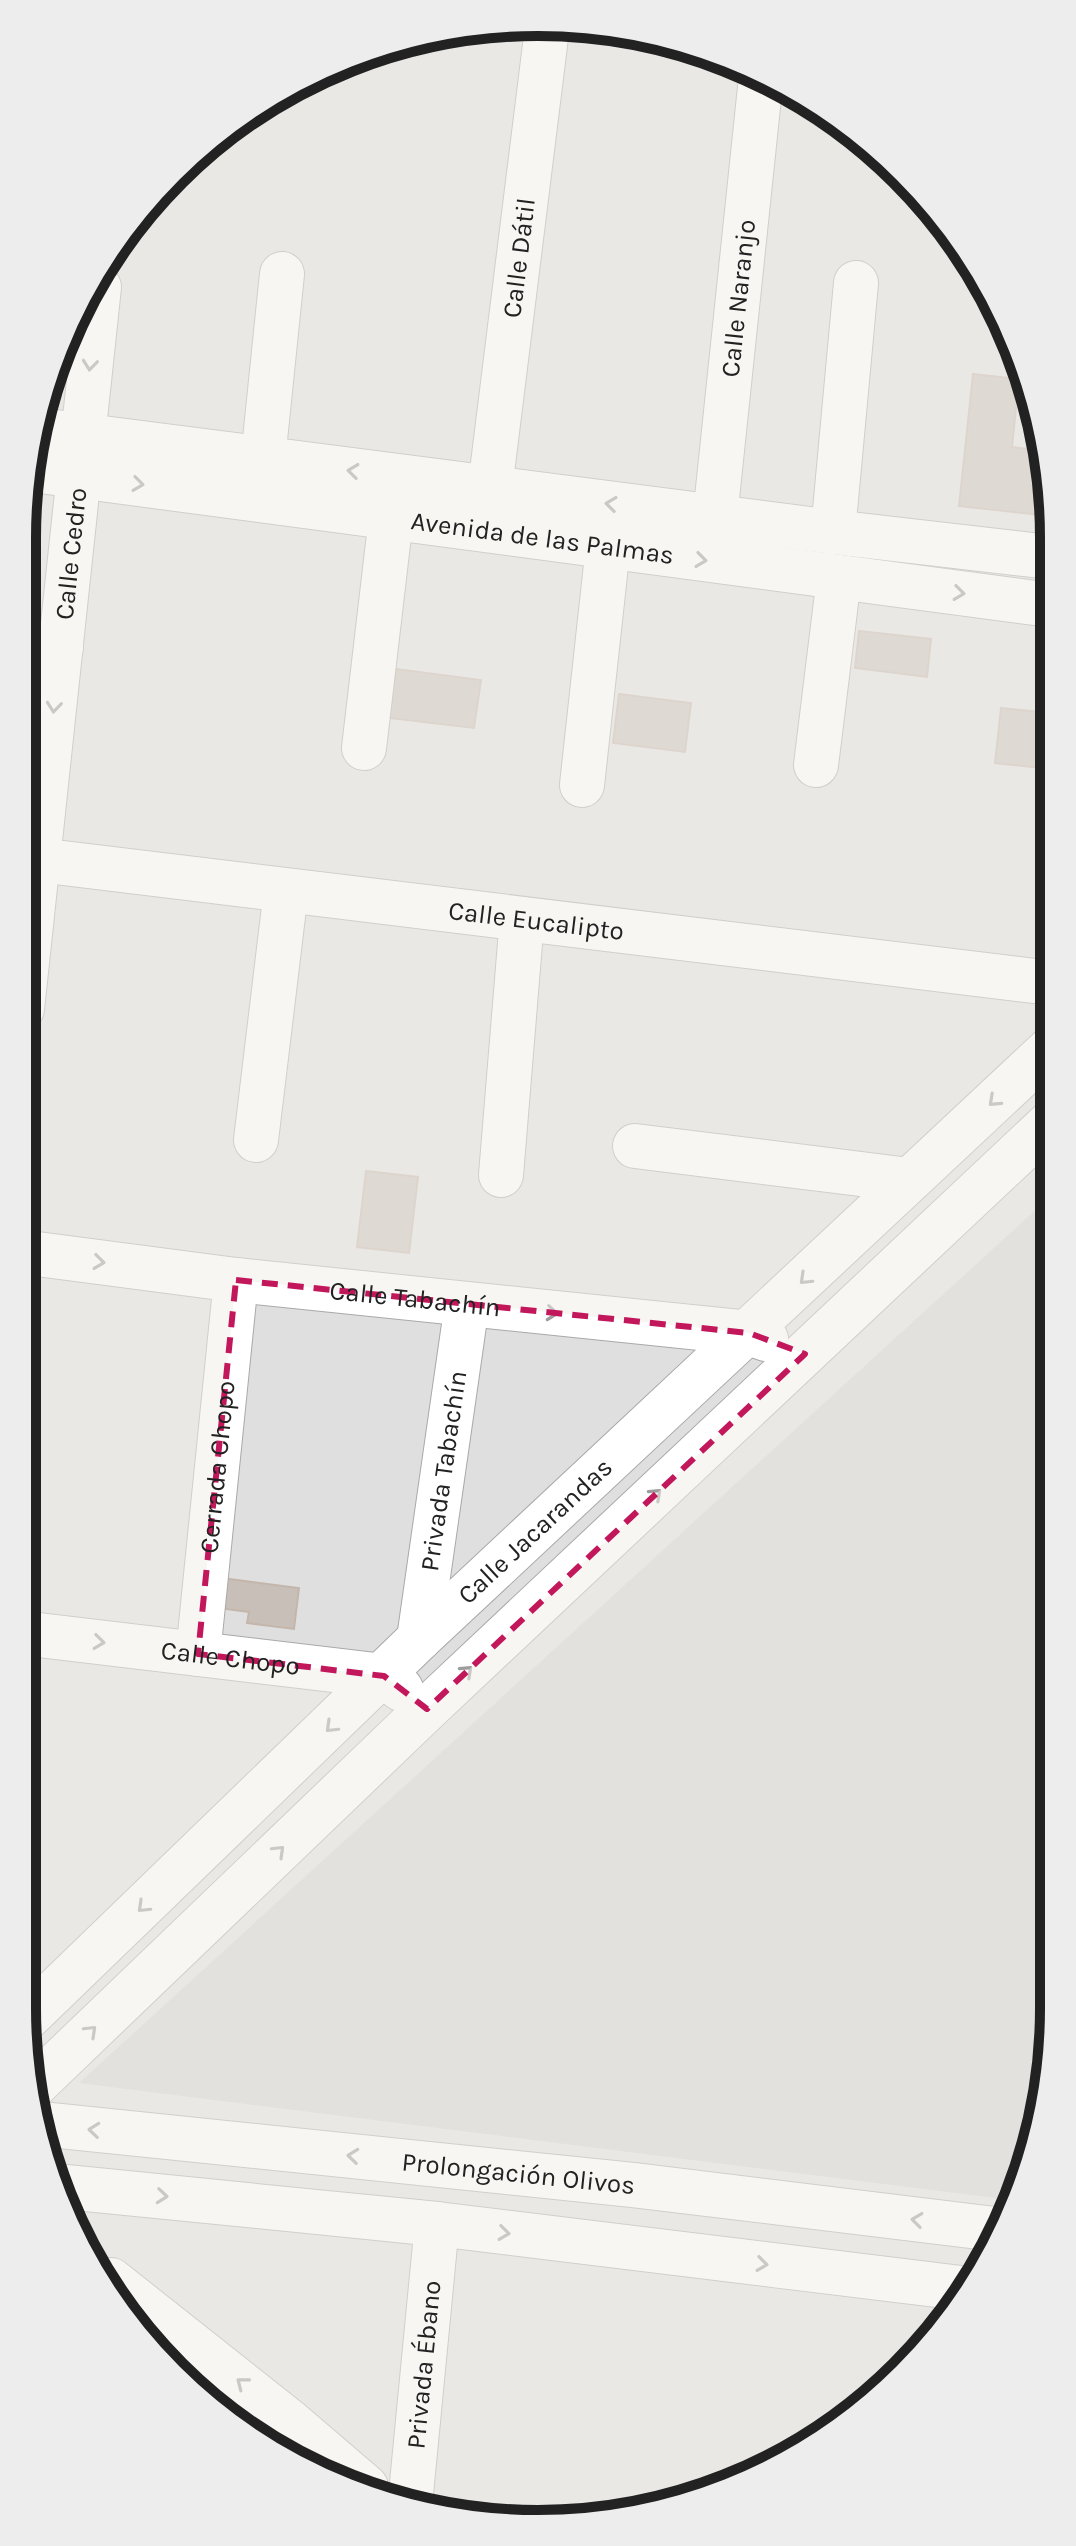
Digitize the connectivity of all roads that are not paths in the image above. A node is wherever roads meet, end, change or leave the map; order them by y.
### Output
1 (546, 36) edge
2 (760, 88) edge
3 (282, 274) dead end
4 (856, 283) dead end
5 (98, 297) edge
6 (47, 435) edge
7 (81, 456) junction
8 (263, 459) junction
9 (41, 468) edge
10 (490, 488) junction
11 (715, 517) junction
12 (391, 518) junction
13 (833, 532) junction
14 (608, 547) junction
15 (1040, 556) edge
16 (839, 578) junction
17 (1040, 604) edge
18 (41, 646) edge
19 (36, 743) edge
20 (364, 748) dead end
21 (816, 765) dead end
22 (582, 785) dead end
23 (36, 860) edge
24 (286, 891) junction
25 (522, 919) junction
26 (1040, 982) edge
27 (1040, 1058) edge
28 (1040, 1132) edge
29 (256, 1140) dead end
30 (635, 1146) dead end
31 (501, 1175) dead end
32 (909, 1180) junction
33 (36, 1254) edge
34 (236, 1280) junction
35 (467, 1304) junction
36 (749, 1333) junction
37 (805, 1354) junction
38 (36, 1635) edge
39 (419, 1639) junction
40 (198, 1654) junction
41 (384, 1676) junction
42 (427, 1709) junction
43 (36, 2009) edge
44 (41, 2079) edge
45 (50, 2125) edge
46 (633, 2185) junction
47 (70, 2187) edge
48 (437, 2224) junction
49 (989, 2228) edge
50 (625, 2248) junction
51 (955, 2287) edge
52 (125, 2293) edge
53 (279, 2433) edge
54 (329, 2464) edge
55 (411, 2494) edge

1 - 10 street, Calle Dátil
2 - 11 street, Calle Naranjo
3 - 8 street
4 - 13 street
5 -> 7 street, Calle Cedro
6 - 7 street, Avenida de las Palmas
7 - 8 street, Avenida de las Palmas
7 - 9 street, Avenida de las Palmas
7 -> 12 street, Avenida de las Palmas
7 - 18 street, Calle Cedro
10 -> 8 street, Avenida de las Palmas
11 -> 10 street, Avenida de las Palmas
11 - 13 street, Avenida de las Palmas
12 - 14 street, Avenida de las Palmas
12 - 20 street
13 - 15 street, Avenida de las Palmas
14 -> 16 street, Avenida de las Palmas
14 - 22 street
16 -> 17 street, Avenida de las Palmas
16 - 21 street
18 -> 19 street, Calle Cedro
23 - 24 street, Calle Eucalipto
24 - 25 street, Calle Eucalipto
24 - 29 street
25 - 26 street, Calle Eucalipto
25 - 31 street
27 -> 32 street, Calle Jacarandas
28 - 37 street
30 - 32 street
32 -> 36 street, Calle Jacarandas
33 -> 34 street, Calle Tabachín
34 - 35 street, Calle Tabachín
34 - 40 street, Cerrada Chopo
35 -> 36 street, Calle Tabachín
35 - 39 street, Privada Tabachín
36 - 37 street, Calle Tabachín
36 - 39 street, Calle Jacarandas
42 -> 37 street
38 -> 40 street, Calle Chopo
39 - 41 street, Calle Jacarandas
40 - 41 street, Calle Chopo
41 - 42 street
41 -> 43 street, Calle Jacarandas
44 -> 42 street
46 -> 45 street, Prolongación Olivos
49 -> 46 street, Prolongación Olivos
46 - 50 street
47 -> 48 street
48 -> 50 street
48 - 55 street, Privada Ébano
50 -> 51 street
53 -> 52 street
53 - 54 street

